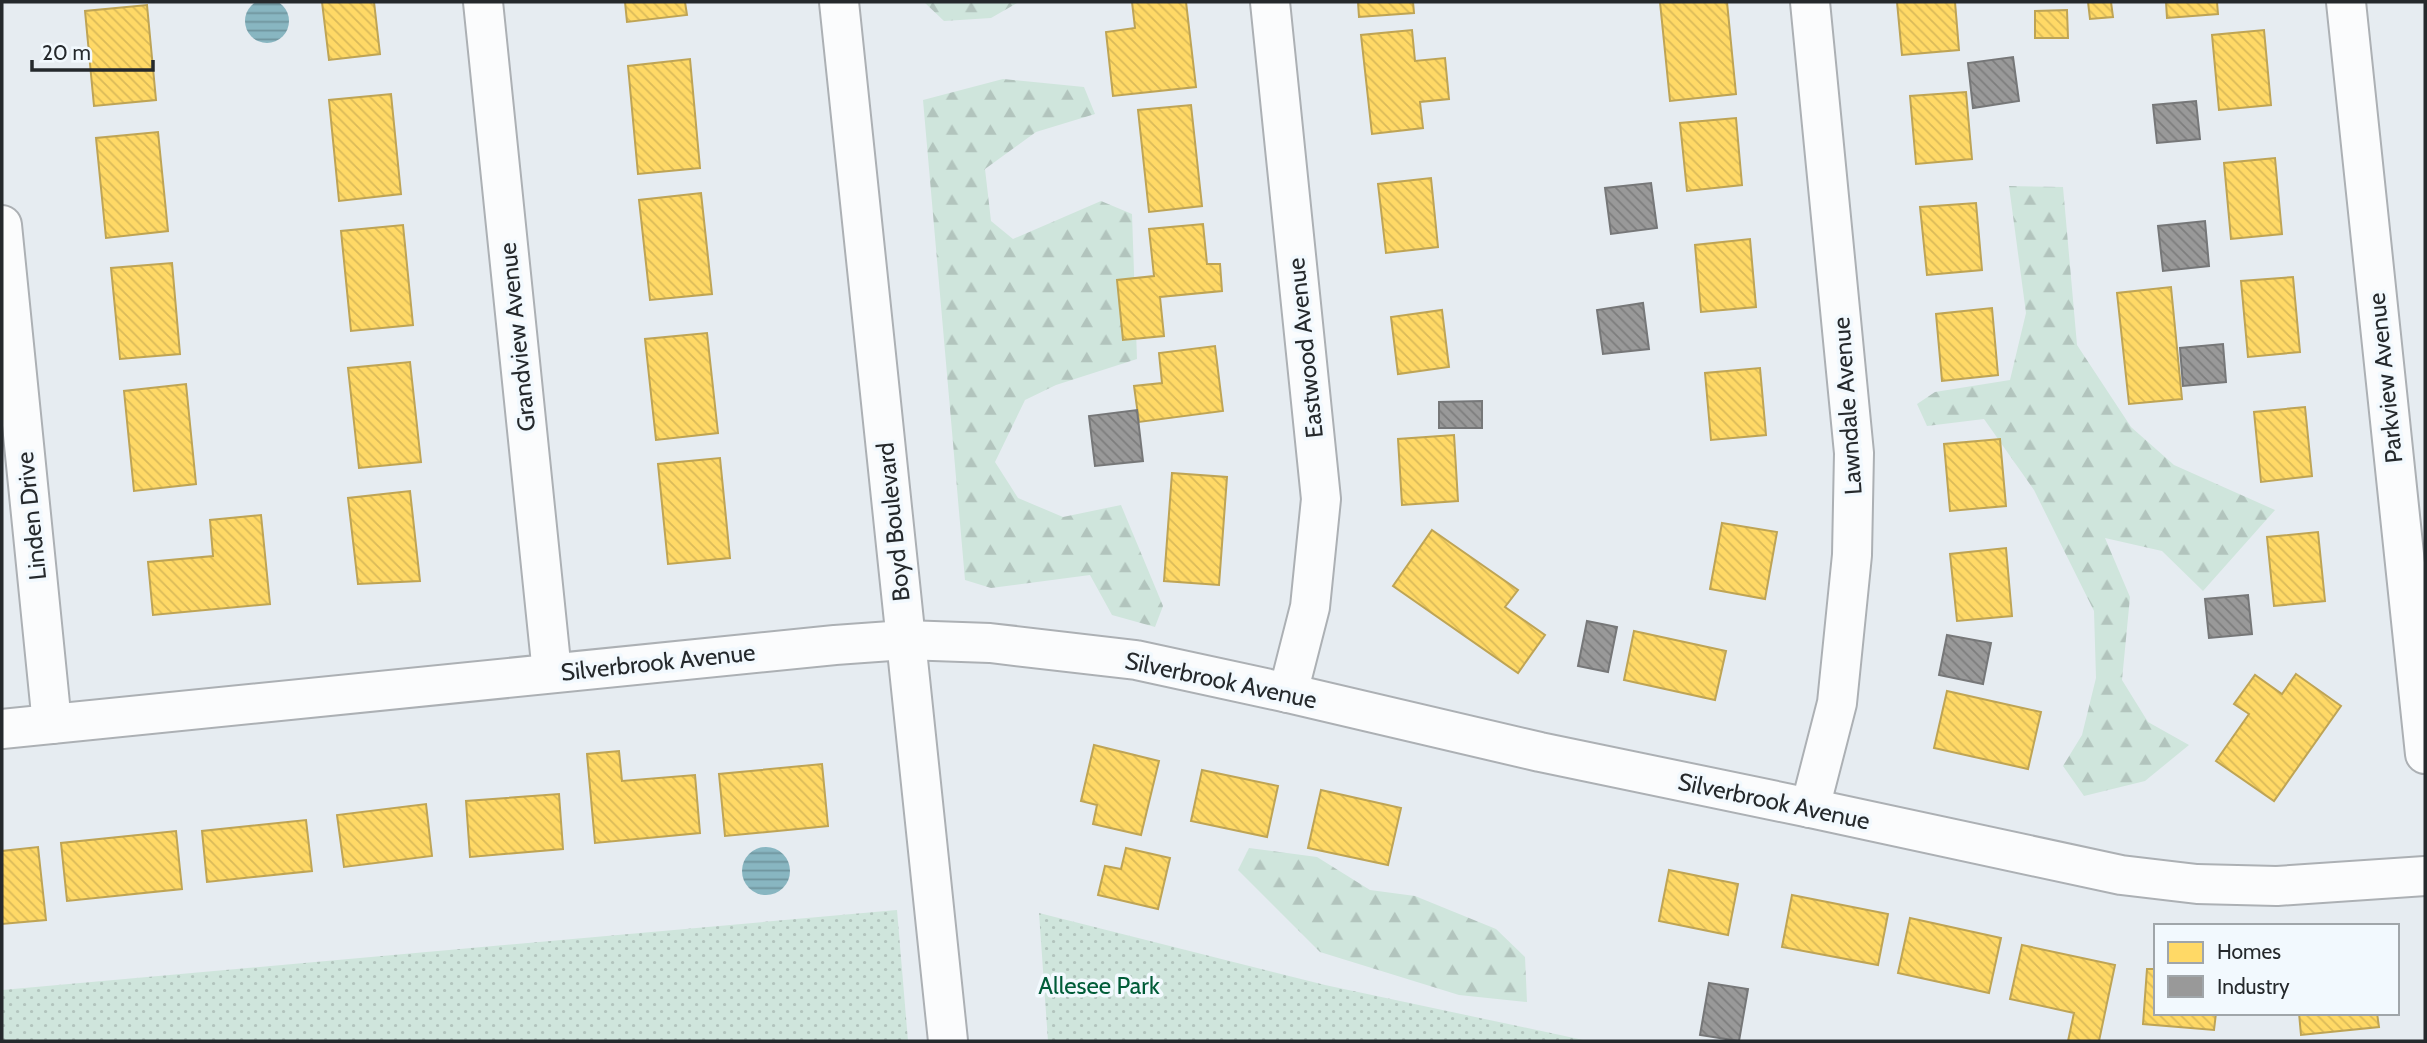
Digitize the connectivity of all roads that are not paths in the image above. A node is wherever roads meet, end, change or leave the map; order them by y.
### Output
1 (483, 2) edge
2 (839, 2) edge
3 (1270, 2) edge
4 (1811, 2) edge
5 (2346, 2) edge
6 (2, 225) edge
7 (905, 640) junction
8 (552, 673) junction
9 (1288, 693) junction
10 (52, 724) junction
11 (2, 729) edge
12 (2425, 754) edge
13 (1810, 808) junction
14 (2425, 876) edge
15 (948, 1041) edge

1 - 8 street, Grandview Avenue
2 - 7 street, Boyd Boulevard
3 - 9 street, Eastwood Avenue
4 - 13 street, Lawndale Avenue
5 - 12 street, Parkview Avenue
6 - 10 street, Linden Drive
7 - 8 street, Silverbrook Avenue
7 - 9 street, Silverbrook Avenue
7 - 15 street, Boyd Boulevard
8 - 10 street, Silverbrook Avenue
9 - 13 street, Silverbrook Avenue
10 - 11 street, Silverbrook Avenue
13 - 14 street, Silverbrook Avenue

